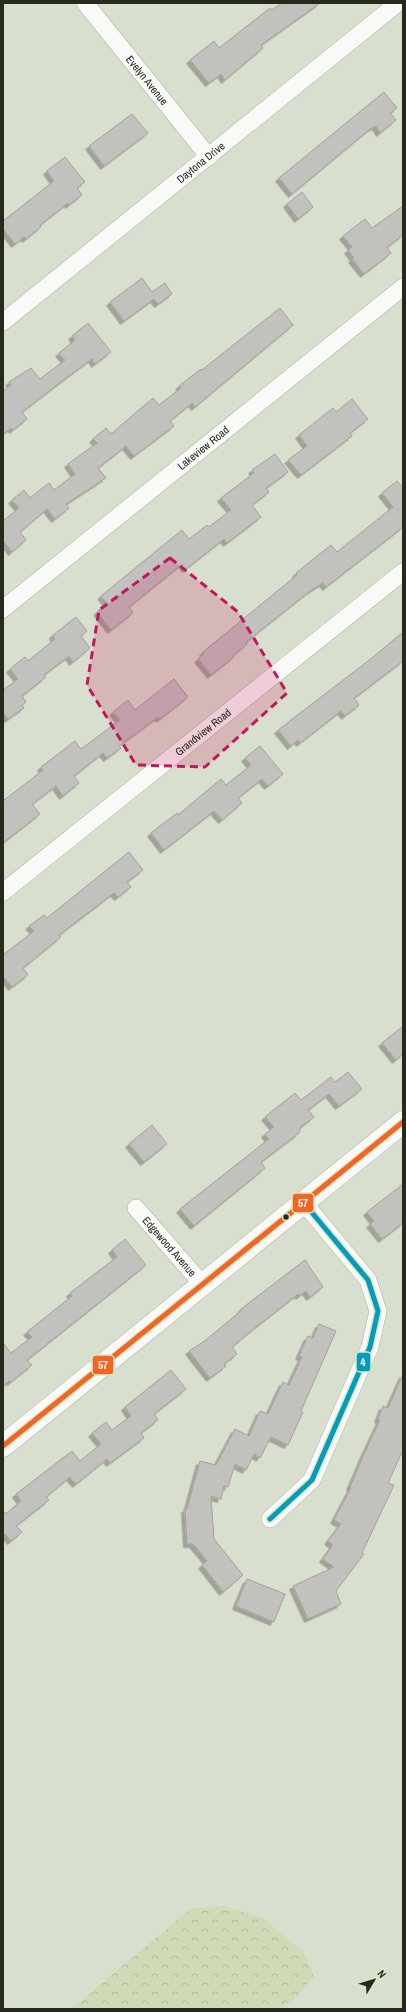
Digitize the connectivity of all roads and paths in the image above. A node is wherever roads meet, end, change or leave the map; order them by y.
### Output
1 (85, 3) edge
2 (398, 3) edge
3 (209, 156) junction
4 (403, 287) edge
5 (3, 322) edge
6 (403, 572) edge
7 (3, 609) edge
8 (3, 892) edge
9 (403, 1122) edge
10 (304, 1203) junction
11 (136, 1208) dead end
12 (203, 1285) junction
13 (3, 1446) edge
14 (270, 1519) dead end

1 - 3 street, Evelyn Avenue
2 - 3 street, Daytona Drive
3 - 5 street, Daytona Drive
4 - 7 street, Lakeview Road
6 - 8 street, Grandview Road
9 - 10 street
10 - 12 street
10 - 14 street
11 - 12 street, Edgewood Avenue
12 - 13 street

